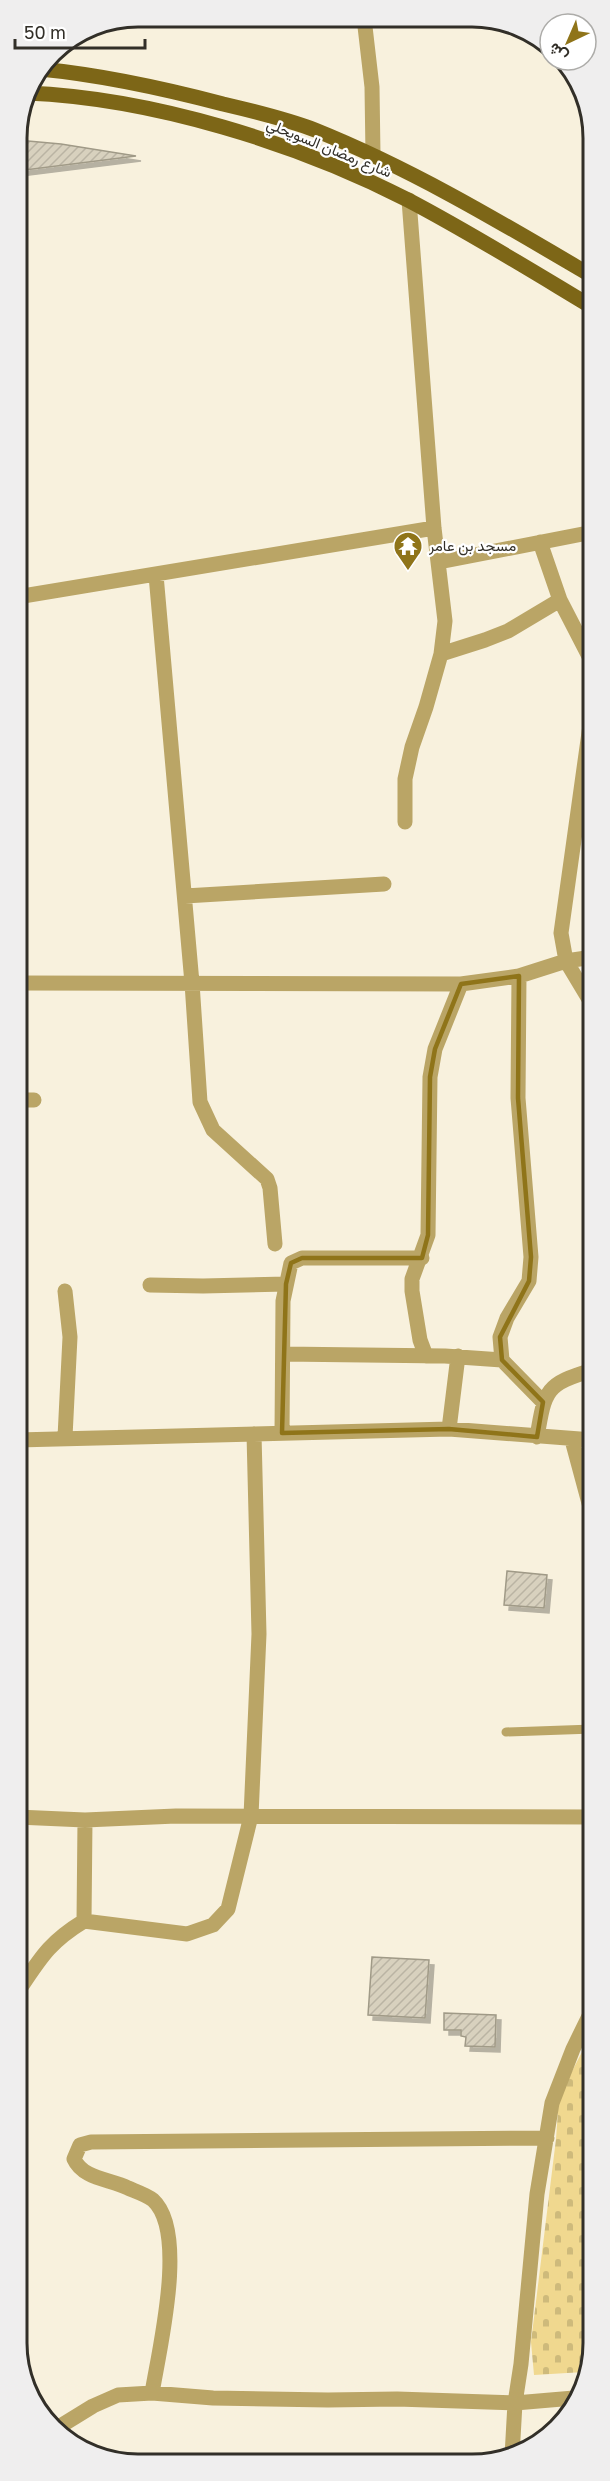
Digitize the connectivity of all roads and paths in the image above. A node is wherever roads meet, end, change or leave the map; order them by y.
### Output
1 (365, 27) edge
2 (51, 70) edge
3 (36, 94) edge
4 (373, 156) junction
5 (409, 200) junction
6 (583, 271) edge
7 (583, 302) edge
8 (434, 528) junction
9 (583, 534) edge
10 (540, 542) junction
11 (439, 562) junction
12 (156, 575) junction
13 (27, 595) edge
14 (560, 600) junction
15 (583, 645) edge
16 (441, 654) junction
17 (583, 776) edge
18 (405, 822) dead end
19 (384, 884) dead end
20 (185, 896) junction
21 (583, 958) edge
22 (566, 961) junction
23 (519, 976) junction
24 (27, 983) edge
25 (192, 983) junction
26 (461, 984) junction
27 (583, 989) edge
28 (27, 1100) edge
29 (34, 1100) dead end
30 (275, 1244) dead end
31 (422, 1258) junction
32 (286, 1284) junction
33 (150, 1285) dead end
34 (65, 1291) dead end
35 (283, 1354) junction
36 (426, 1356) junction
37 (458, 1356) junction
38 (502, 1360) junction
39 (583, 1373) edge
40 (543, 1402) junction
41 (448, 1429) junction
42 (282, 1433) junction
43 (254, 1434) junction
44 (65, 1437) junction
45 (537, 1437) junction
46 (27, 1439) edge
47 (572, 1440) junction
48 (583, 1440) edge
49 (583, 1481) edge
50 (583, 1729) edge
51 (506, 1732) dead end
52 (251, 1816) junction
53 (583, 1817) edge
54 (27, 1818) edge
55 (85, 1820) junction
56 (84, 1921) junction
57 (27, 1978) edge
58 (583, 2030) edge
59 (547, 2138) junction
60 (152, 2393) junction
61 (568, 2399) edge
62 (515, 2403) junction
63 (63, 2424) edge
64 (513, 2446) edge

1 - 4 street
2 - 4 main road, شارع رمضان السويحلي
3 - 5 main road, شارع رمضان السويحلي
4 - 6 main road, شارع رمضان السويحلي
5 - 7 main road, شارع رمضان السويحلي
5 - 8 street
8 - 11 street
8 - 12 street
9 - 10 street
10 - 11 street
10 - 14 street
11 - 16 street
12 - 13 street
12 - 20 street
14 - 15 street
14 - 16 street
16 - 18 street
17 - 22 street
19 - 20 street
20 - 25 street
21 - 22 street
22 - 23 street
22 - 27 street
23 - 26 street
23 - 38 street
24 - 25 street
25 - 26 street
25 - 30 street
26 - 31 street
28 - 29 street
31 - 32 street
31 - 36 street
32 - 33 street
32 - 35 street
34 - 44 street
35 - 36 street
35 - 42 street
36 - 37 street
37 - 38 street
37 - 41 street
38 - 40 street
39 - 40 street
40 - 45 street
41 - 42 street
41 - 45 street
42 - 43 street
43 - 44 street
43 - 52 street
44 - 46 street
45 - 47 street
47 - 48 street
47 - 49 street
50 - 51 lane
52 - 53 street
52 - 55 street
52 - 56 street
54 - 55 street
55 - 56 street
56 - 57 street
58 - 59 street
59 - 60 street
59 - 62 street
60 - 62 street
60 - 63 street
61 - 62 street
62 - 64 street

